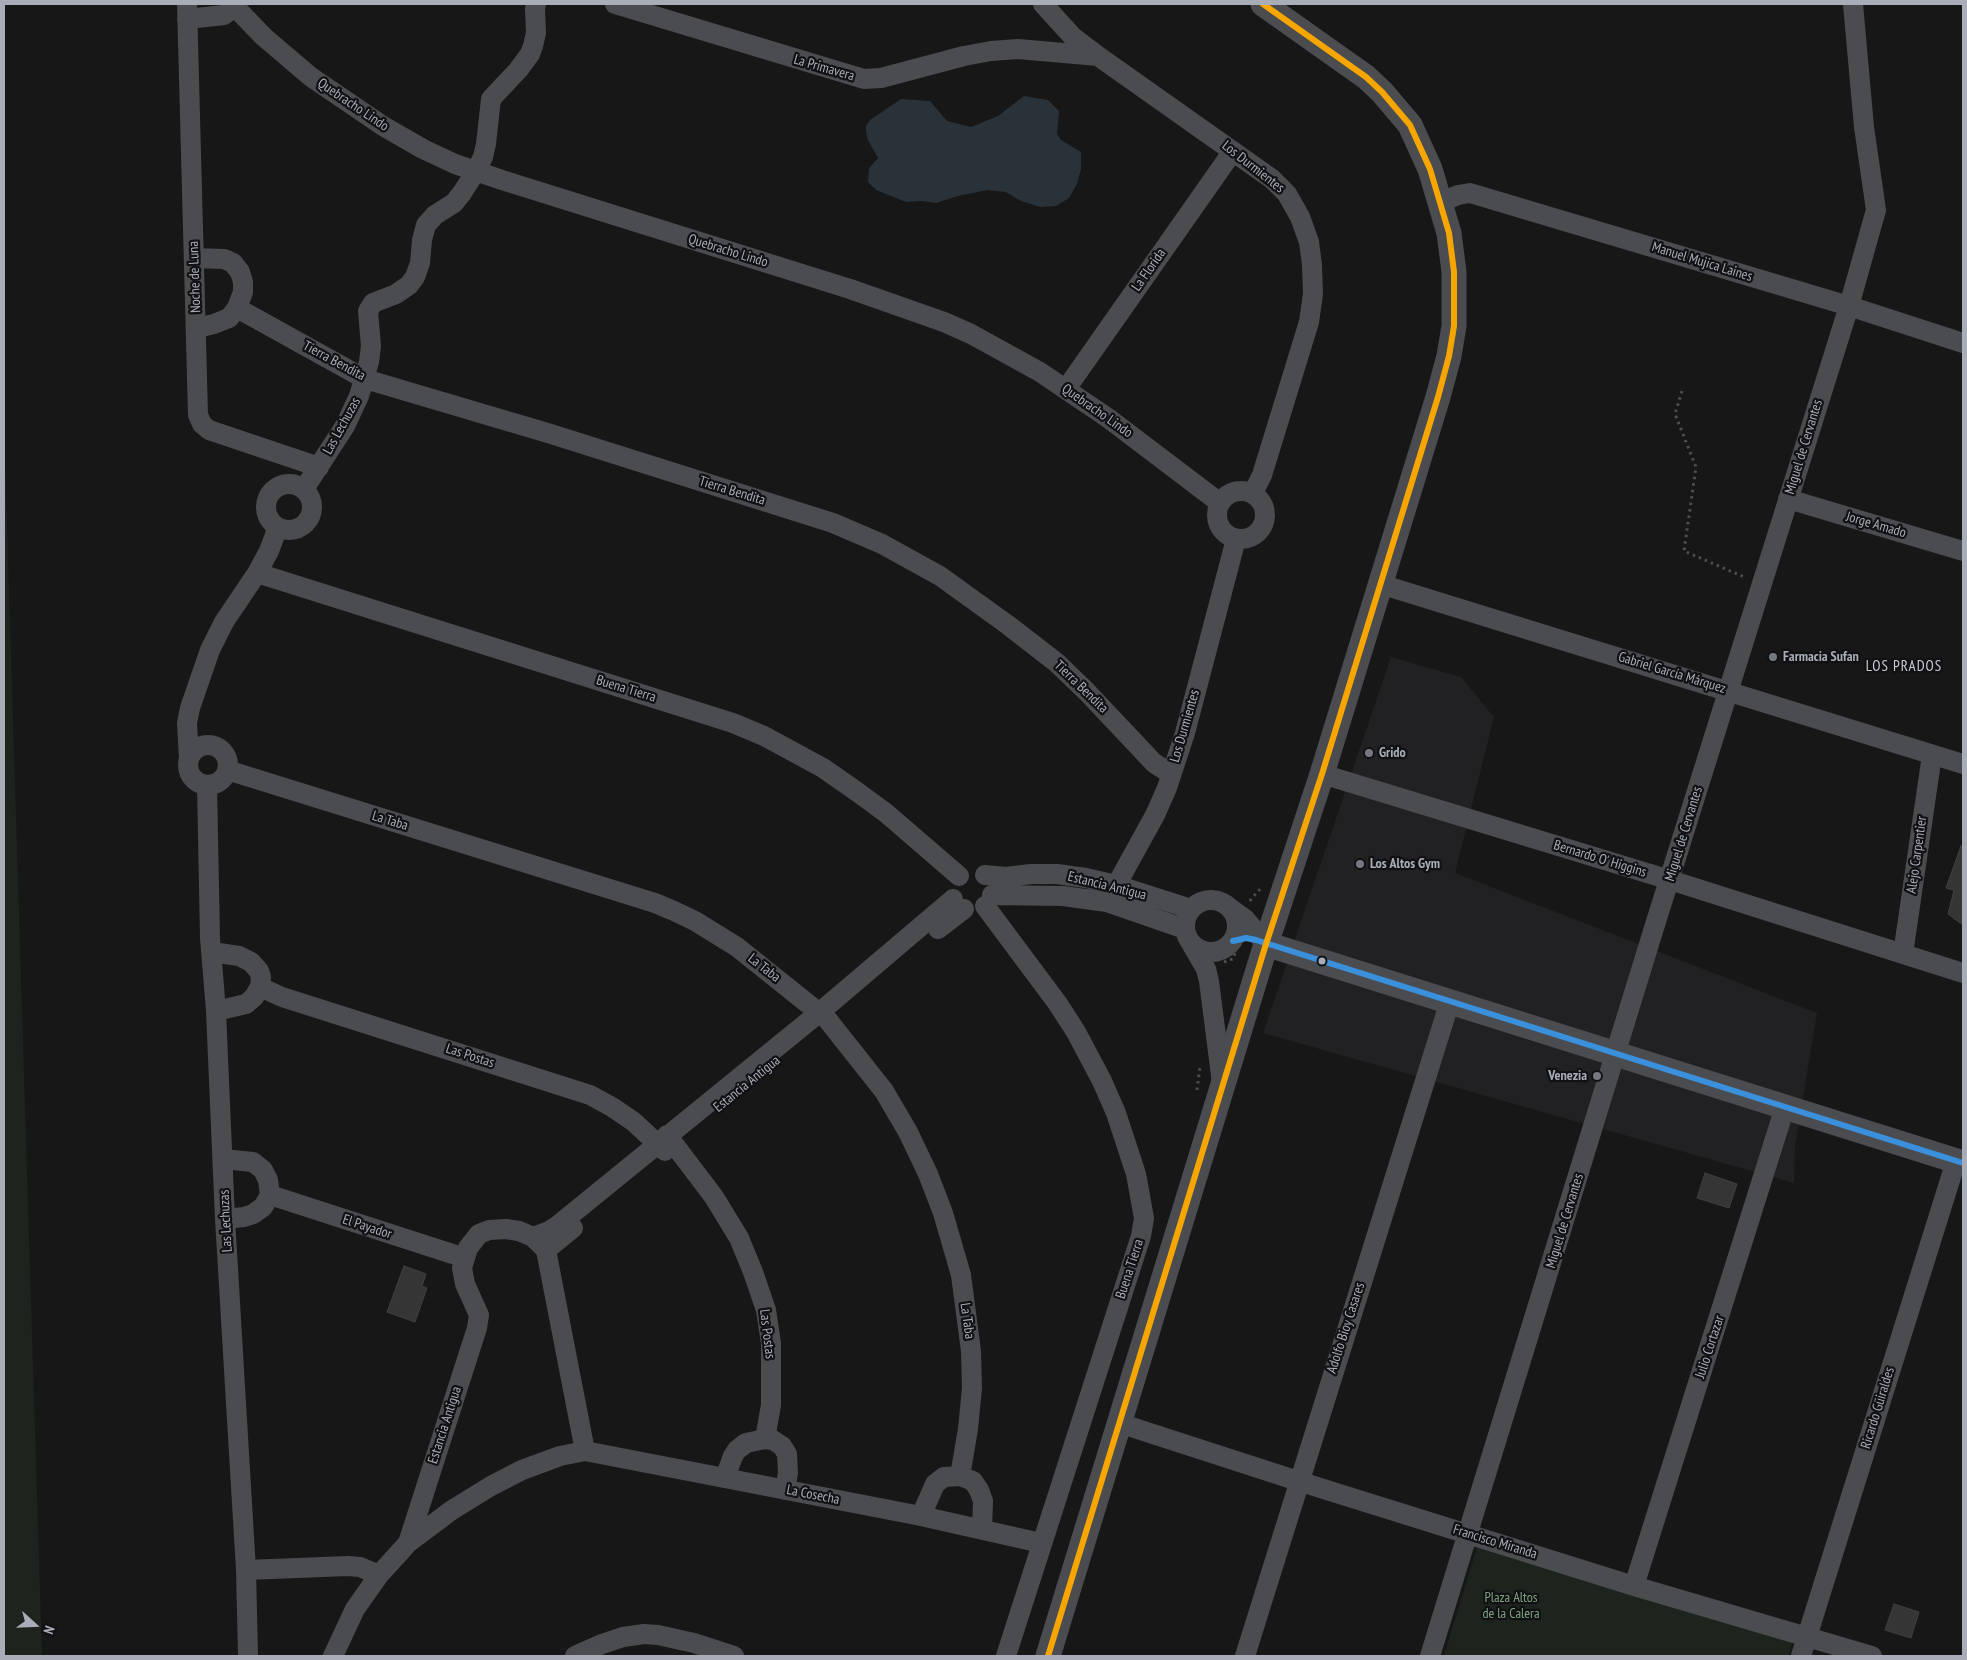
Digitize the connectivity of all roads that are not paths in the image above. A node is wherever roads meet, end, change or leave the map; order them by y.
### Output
1 (536, 4) edge
2 (615, 4) edge
3 (1043, 4) edge
4 (1263, 4) edge
5 (1286, 4) edge
6 (1853, 4) edge
7 (236, 6) edge
8 (187, 11) edge
9 (1309, 38) junction
10 (1098, 56) junction
11 (1233, 150) junction
12 (476, 171) junction
13 (1441, 202) junction
14 (194, 258) junction
15 (1849, 306) junction
16 (237, 308) junction
17 (196, 328) junction
18 (1963, 343) edge
19 (364, 379) junction
20 (1066, 389) junction
21 (319, 467) junction
22 (304, 489) junction
23 (1253, 493) junction
24 (1788, 499) junction
25 (1220, 502) junction
26 (278, 527) junction
27 (1236, 539) junction
28 (1963, 551) edge
29 (256, 573) junction
30 (1380, 584) junction
31 (1729, 691) junction
32 (188, 722) junction
33 (212, 745) junction
34 (1932, 755) junction
35 (189, 759) junction
36 (1963, 764) edge
37 (227, 770) junction
38 (1171, 774) junction
39 (1322, 774) junction
40 (207, 785) junction
41 (985, 875) junction
42 (959, 876) junction
43 (1670, 880) junction
44 (1111, 893) junction
45 (989, 900) junction
46 (959, 904) junction
47 (1191, 909) junction
48 (1166, 911) junction
49 (1238, 914) junction
50 (1188, 937) junction
51 (1236, 940) junction
52 (1266, 944) junction
53 (212, 952) junction
54 (1903, 954) junction
55 (1963, 973) edge
56 (260, 987) junction
57 (1450, 1001) junction
58 (216, 1011) junction
59 (824, 1016) junction
60 (1616, 1055) junction
61 (1223, 1089) junction
62 (1786, 1107) junction
63 (666, 1143) junction
64 (224, 1159) junction
65 (1960, 1162) edge
66 (270, 1196) junction
67 (225, 1219) junction
68 (540, 1244) junction
69 (464, 1258) junction
70 (1119, 1423) junction
71 (765, 1439) junction
72 (585, 1451) junction
73 (960, 1476) junction
74 (725, 1478) junction
75 (1298, 1482) junction
76 (426, 1484) junction
77 (785, 1490) junction
78 (452, 1510) junction
79 (921, 1516) junction
80 (982, 1530) junction
81 (1468, 1534) junction
82 (408, 1543) junction
83 (1041, 1543) junction
84 (246, 1570) junction
85 (379, 1576) junction
86 (1634, 1586) junction
87 (1807, 1636) junction
88 (248, 1656) edge
89 (333, 1656) edge
90 (575, 1656) edge
91 (734, 1656) edge
92 (1006, 1656) edge
93 (1048, 1656) edge
94 (1244, 1656) edge
95 (1430, 1656) edge
96 (1801, 1656) edge
97 (1872, 1656) edge

1 - 12 street, Las Lechuzas
2 - 10 street, La Primavera
3 - 10 street, Los Durmientes
4 - 9 street
5 - 9 street
6 - 15 street, Miguel de Cervantes
7 - 8 street, Quebracho Lindo
7 - 12 street, Quebracho Lindo
8 - 14 street, Noche de Luna
9 - 13 street
10 - 11 street, Los Durmientes
11 - 20 street, La Florida
11 - 23 street, Los Durmientes
12 - 19 street, Las Lechuzas
12 - 20 street, Quebracho Lindo
13 - 15 street, Manuel Mujica Laines
13 - 30 street
14 - 16 street
14 - 17 street, Noche de Luna
15 - 18 street, Manuel Mujica Laines
15 - 24 street, Miguel de Cervantes
16 - 17 street
16 - 19 street, Tierra Bendita
17 - 21 street, Noche de Luna
19 - 21 street, Las Lechuzas
19 - 38 street, Tierra Bendita
20 - 25 street, Quebracho Lindo
21 - 22 street, Las Lechuzas
22 - 26 street
22 - 26 street
23 - 25 street
23 - 27 street
24 - 28 street, Jorge Amado
24 - 31 street, Miguel de Cervantes
25 - 27 street
26 - 29 street
27 - 38 street, Los Durmientes
29 - 32 street
29 - 42 street, Buena Tierra
30 - 31 street, Gabriel García Márquez
30 - 39 street
31 - 34 street, Gabriel García Márquez
31 - 43 street, Miguel de Cervantes
32 - 33 street
32 - 35 street
33 - 35 street
33 - 37 street
34 - 36 street, Gabriel García Márquez
34 - 54 street, Alejo Carpentier
35 - 40 street
37 - 40 street
37 - 59 street, La Taba
38 - 44 street, Los Durmientes
39 - 43 street, Bernardo O' Higgins
39 - 52 street
40 - 53 street, Las Lechuzas
41 - 42 street
41 - 44 street, Estancia Antigua
41 - 45 street
42 - 46 street
43 - 54 street, Bernardo O' Higgins
43 - 60 street, Miguel de Cervantes
44 - 45 street, Estancia Antigua
44 - 48 street, Estancia Antigua
45 - 46 street
45 - 83 street, Buena Tierra
46 - 59 street, Estancia Antigua
47 - 48 street
47 - 49 street
47 - 50 street
48 - 50 street
49 - 51 street
49 - 52 street
50 - 51 street
50 - 61 street
51 - 52 street
52 - 57 street
52 - 61 street
53 - 56 street
53 - 58 street, Las Lechuzas
54 - 55 street, Bernardo O' Higgins
56 - 58 street
56 - 63 street, Las Postas
57 - 60 street
57 - 75 street, Adolfo Bioy Casares
58 - 64 street, Las Lechuzas
59 - 63 street, Estancia Antigua
59 - 73 street, La Taba
60 - 62 street
60 - 81 street, Miguel de Cervantes
61 - 70 street
62 - 65 street
62 - 86 street, Julio Cortazar
63 - 68 street, Estancia Antigua
63 - 71 street, Las Postas
64 - 66 street
64 - 67 street, Las Lechuzas
65 - 87 street, Ricardo Güiraldes
66 - 67 street
66 - 69 street, El Payador
67 - 84 street, Las Lechuzas
68 - 69 street
68 - 72 street
69 - 76 street, Estancia Antigua
70 - 75 street, Francisco Miranda
70 - 93 street
71 - 74 street
71 - 77 street
72 - 74 street, La Cosecha
72 - 78 street, La Cosecha
73 - 79 street
73 - 80 street
74 - 77 street, La Cosecha
75 - 81 street, Francisco Miranda
75 - 94 street, Adolfo Bioy Casares
76 - 78 street
76 - 82 street, Estancia Antigua
77 - 79 street, La Cosecha
78 - 82 street, La Cosecha
79 - 80 street, La Cosecha
80 - 83 street, La Cosecha
81 - 86 street, Francisco Miranda
81 - 95 street, Miguel de Cervantes
82 - 85 street, Estancia Antigua
83 - 92 street, Buena Tierra
84 - 85 street
84 - 88 street, Las Lechuzas
85 - 89 street, Estancia Antigua
86 - 87 street, Francisco Miranda
87 - 96 street, Ricardo Güiraldes
87 - 97 street, Francisco Miranda
90 - 91 street

